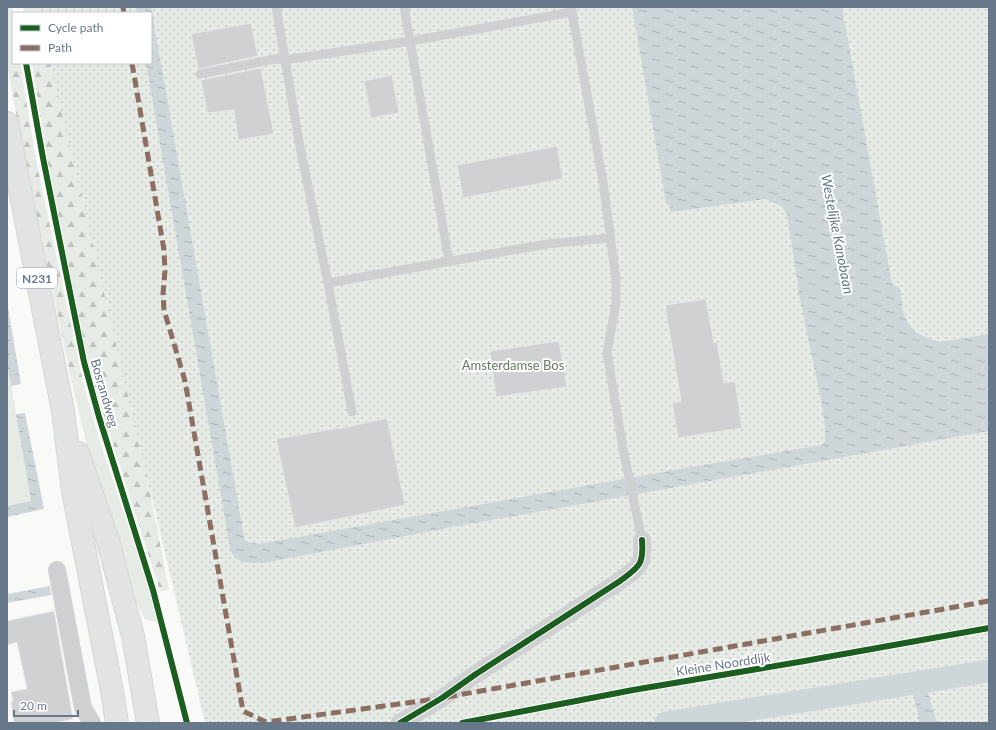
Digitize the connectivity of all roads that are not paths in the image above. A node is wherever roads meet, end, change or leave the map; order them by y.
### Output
1 (276, 7) edge
2 (404, 7) edge
3 (571, 9) edge
4 (411, 41) junction
5 (285, 60) junction
6 (200, 74) dead end
7 (7, 123) edge
8 (610, 238) junction
9 (449, 261) junction
10 (328, 283) junction
11 (63, 410) junction
12 (352, 412) dead end
13 (642, 540) joint
14 (57, 570) dead end
15 (92, 723) edge
16 (117, 723) edge
17 (148, 723) edge
18 (400, 723) edge

1 - 5 lane
2 - 4 lane
3 - 4 lane
3 - 8 lane
4 - 5 lane
4 - 9 lane
5 - 6 lane
5 - 10 lane
7 - 11 main road, N231
8 - 9 lane
8 - 13 lane
9 - 10 lane
10 - 12 lane
11 - 16 main road, N231
11 - 17 main road, N231
13 - 18 street
14 - 15 street

